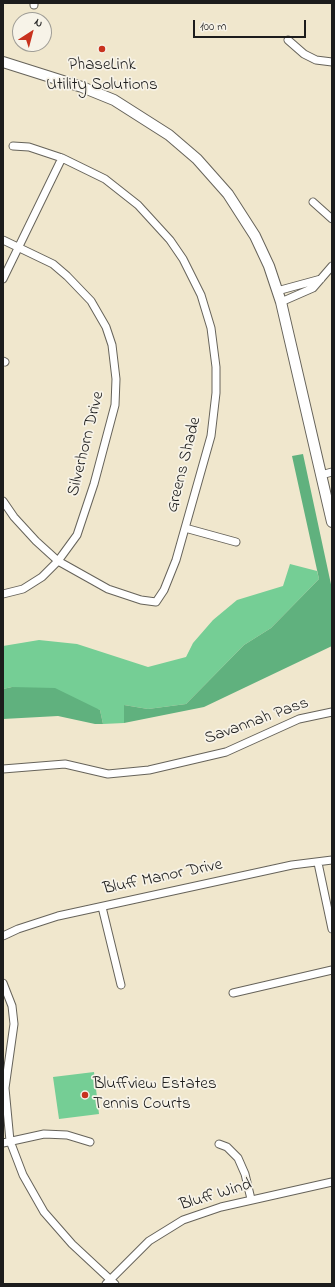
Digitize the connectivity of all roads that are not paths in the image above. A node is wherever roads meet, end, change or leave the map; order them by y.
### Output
1 (288, 40) dead end
2 (3, 62) edge
3 (332, 62) edge
4 (13, 146) dead end
5 (62, 158) junction
6 (313, 202) dead end
7 (332, 219) edge
8 (3, 240) edge
9 (18, 248) junction
10 (332, 266) edge
11 (3, 279) edge
12 (321, 279) junction
13 (306, 283) junction
14 (311, 289) junction
15 (277, 291) junction
16 (281, 302) junction
17 (332, 472) edge
18 (321, 475) junction
19 (3, 501) edge
20 (332, 522) edge
21 (185, 528) junction
22 (236, 542) dead end
23 (58, 561) junction
24 (3, 594) edge
25 (332, 712) edge
26 (3, 770) edge
27 (332, 860) edge
28 (318, 863) junction
29 (102, 906) junction
30 (332, 929) edge
31 (3, 936) edge
32 (332, 970) edge
33 (3, 983) edge
34 (121, 985) dead end
35 (233, 993) dead end
36 (6, 1142) edge
37 (90, 1142) dead end
38 (219, 1144) dead end
39 (332, 1182) edge
40 (251, 1199) junction
41 (110, 1283) edge

1 - 3 street
2 - 15 main road
4 - 5 street, Greens Shade
5 - 9 street
5 - 21 street, Greens Shade
6 - 7 street
8 - 9 street, Silverhorn Drive
9 - 11 street
9 - 23 street, Silverhorn Drive
10 - 12 street
12 - 13 street
12 - 14 street
13 - 14 street
13 - 15 street
14 - 16 street
15 - 16 main road
16 - 18 main road
17 - 18 street
18 - 20 main road
19 - 23 street
21 - 22 street
21 - 23 street, Greens Shade
23 - 24 street, Silverhorn Drive
25 - 26 street, Savannah Pass
27 - 28 street, Bluff Manor Drive
28 - 29 street, Bluff Manor Drive
28 - 30 street
29 - 31 street, Bluff Manor Drive
29 - 34 street
32 - 35 street
33 - 36 street
36 - 37 street
36 - 41 street
38 - 40 street
39 - 40 street, Bluff Wind
40 - 41 street, Bluff Wind

